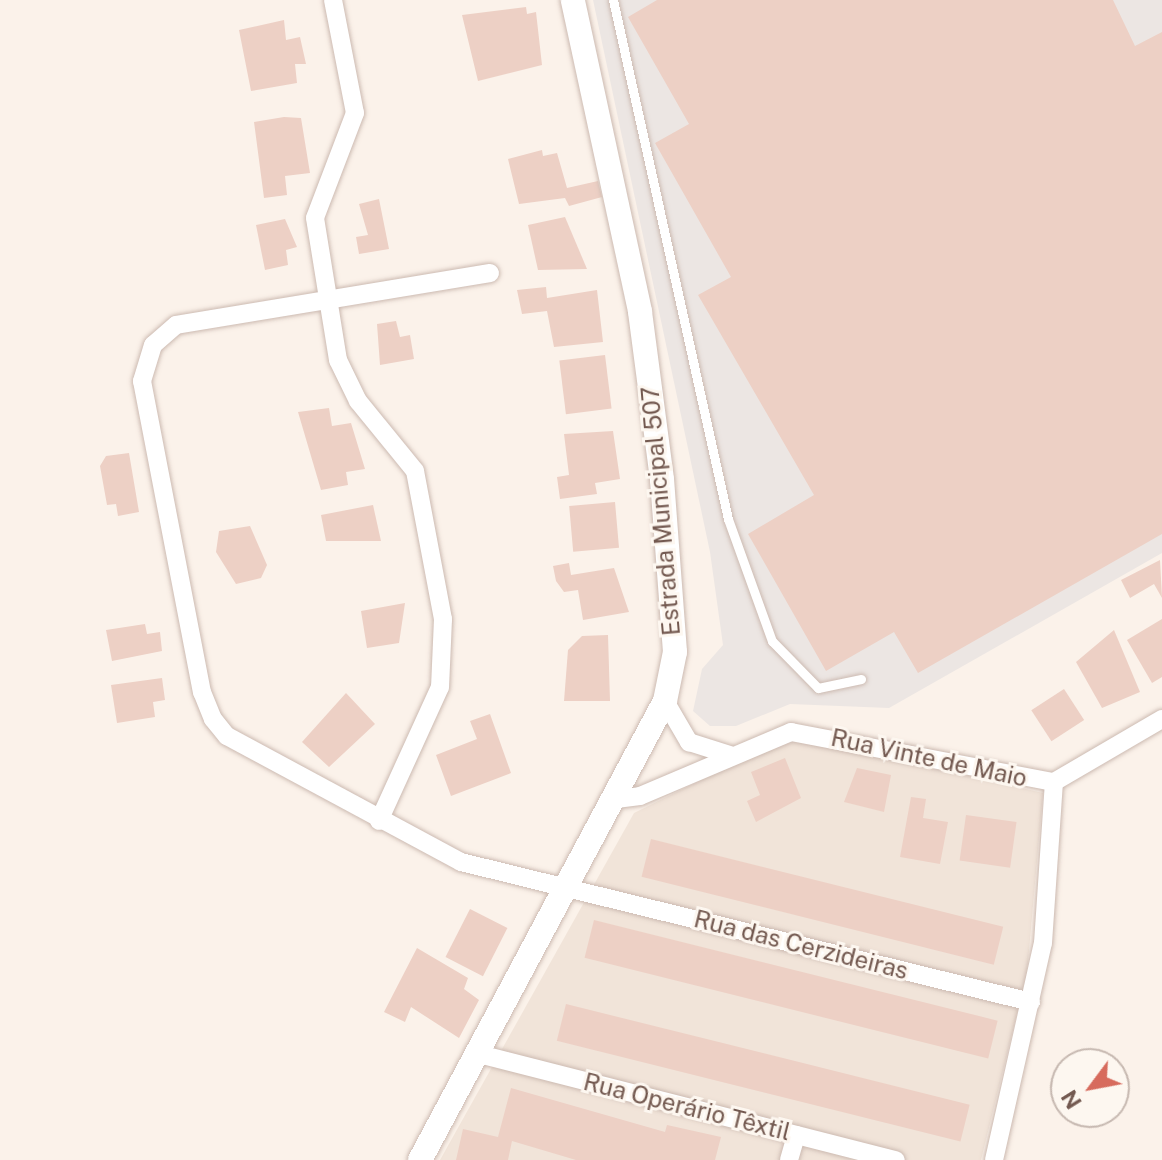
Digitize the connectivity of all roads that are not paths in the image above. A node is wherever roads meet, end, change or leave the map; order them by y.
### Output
1 (333, 0) edge
2 (573, 0) edge
3 (613, 0) edge
4 (490, 273) dead end
5 (328, 300) junction
6 (861, 679) dead end
7 (665, 701) junction
8 (1162, 719) edge
9 (730, 755) junction
10 (1054, 782) junction
11 (616, 799) junction
12 (379, 821) junction
13 (569, 890) junction
14 (1031, 1002) junction
15 (479, 1054) junction
16 (796, 1135) junction
17 (420, 1160) edge
18 (789, 1160) edge
19 (896, 1160) edge
20 (994, 1160) edge

1 - 5 street
2 - 7 street, Estrada Municipal 507
3 - 6 lane
4 - 5 street, Rua das Cerzideiras
5 - 12 street
5 - 12 street, Rua das Cerzideiras
7 - 9 street
7 - 11 street, Estrada Municipal 507
8 - 10 street, Rua Vinte de Maio
9 - 10 street, Rua Vinte de Maio
9 - 11 street, Rua Vinte de Maio
10 - 14 street
11 - 13 street, Estrada Municipal 507
12 - 13 street, Rua das Cerzideiras
13 - 14 street, Rua das Cerzideiras
13 - 15 street, Estrada Municipal 507
14 - 20 street
15 - 16 street, Rua Operário Têxtil
15 - 17 street, Estrada Municipal 507
16 - 18 street
16 - 19 street, Rua Operário Têxtil

